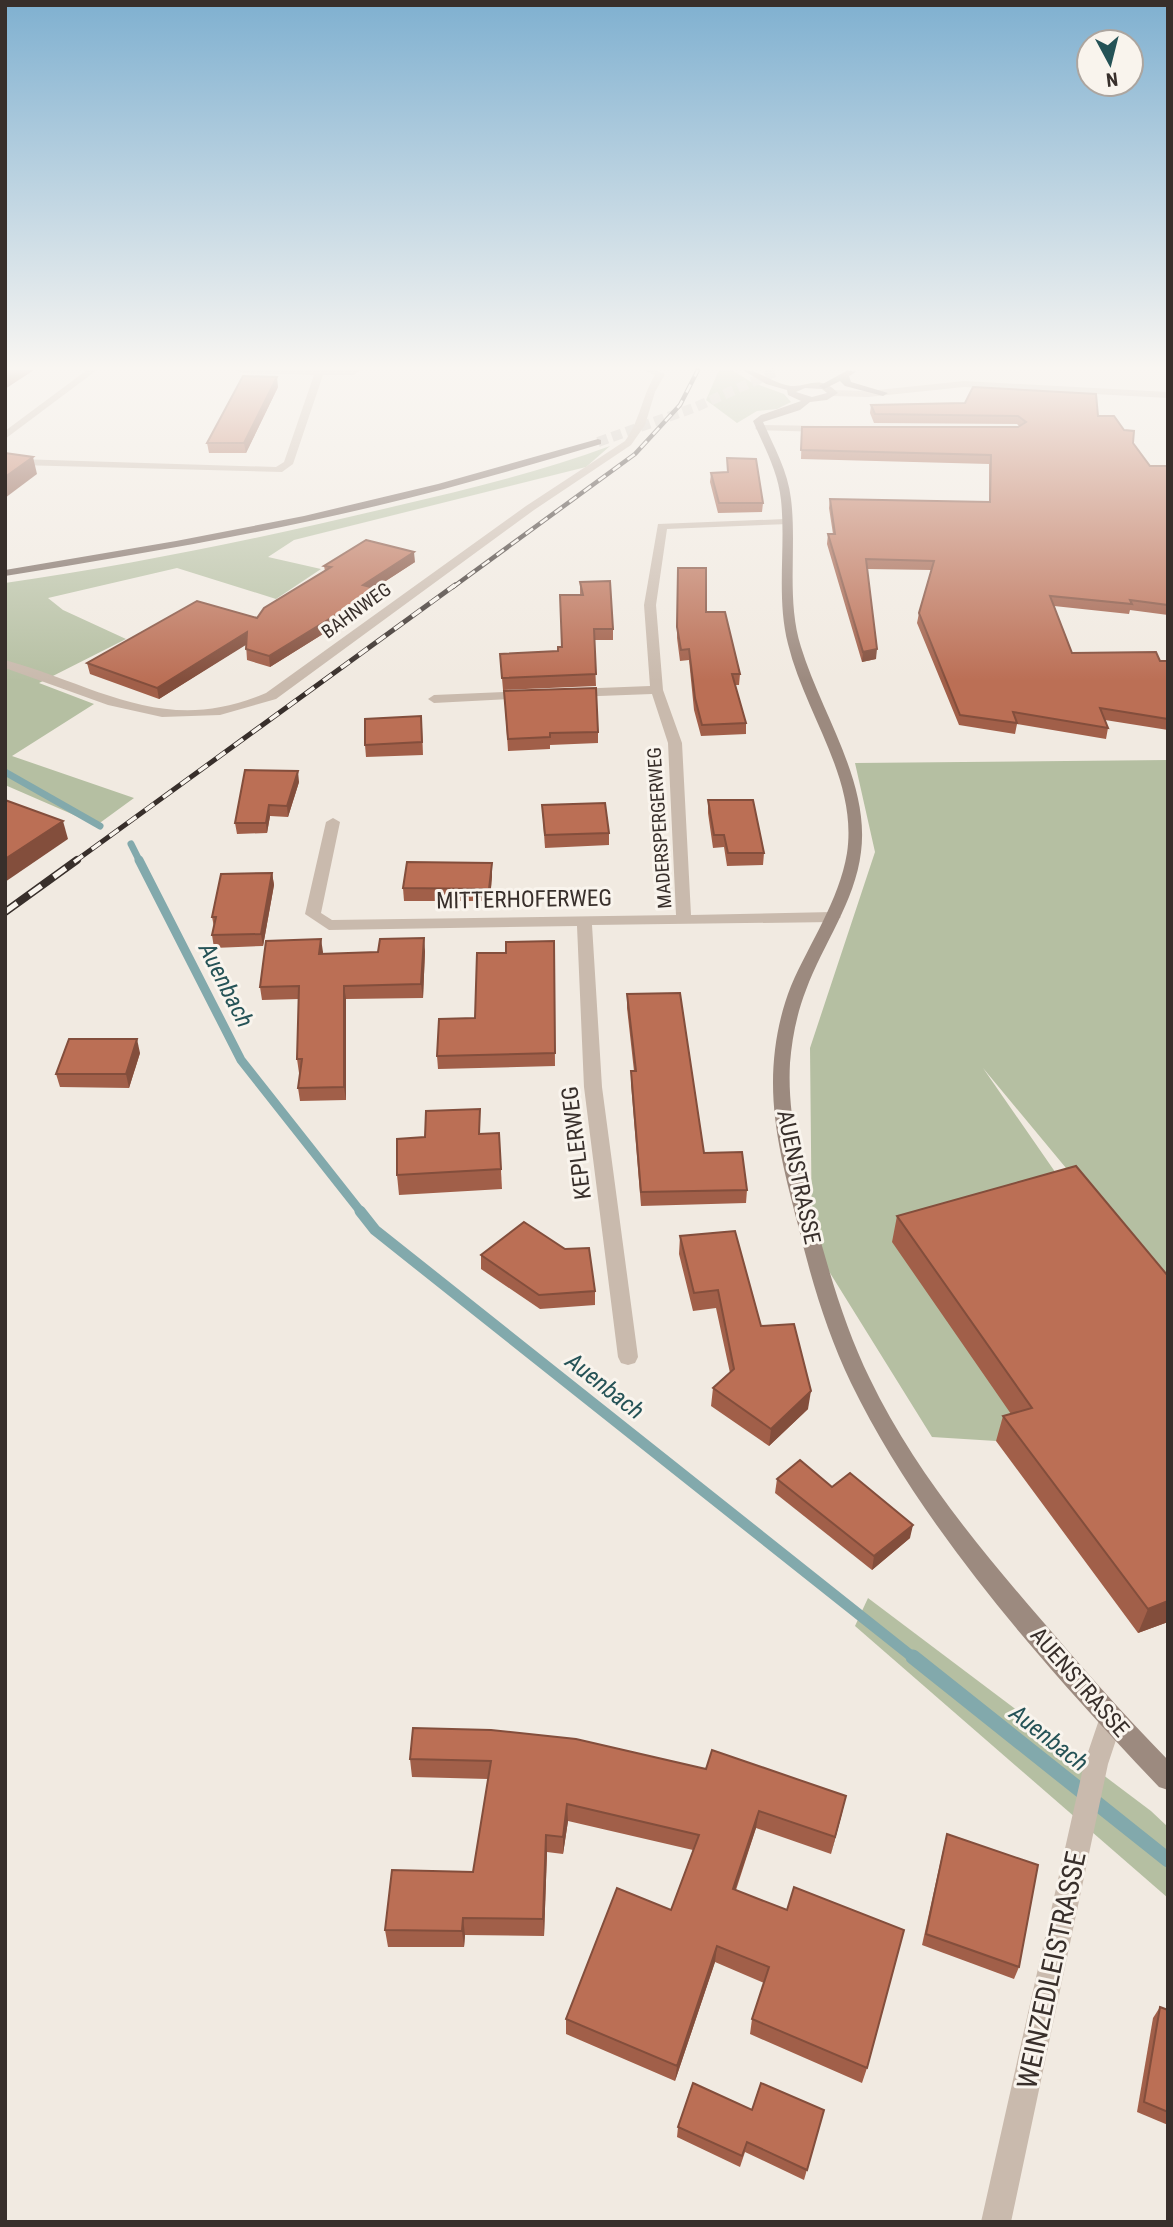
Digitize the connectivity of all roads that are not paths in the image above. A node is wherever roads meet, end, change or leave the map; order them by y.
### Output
1 (491, 474) edge
2 (581, 474) edge
3 (780, 474) edge
4 (785, 522) junction
5 (5, 573) edge
6 (5, 664) edge
7 (657, 690) junction
8 (434, 699) dead end
9 (333, 822) dead end
10 (832, 917) junction
11 (684, 919) junction
12 (584, 921) junction
13 (628, 1357) dead end
14 (1111, 1719) junction
15 (1167, 1775) edge
16 (996, 2222) edge

1 - 5 main road
2 - 6 street, BAHNWEG
3 - 4 street, AUENSTRASSE
4 - 7 street, MADERSPERGERWEG
4 - 10 street, AUENSTRASSE
7 - 8 street
7 - 11 street, MADERSPERGERWEG
9 - 12 street, MITTERHOFERWEG
10 - 11 street, MITTERHOFERWEG
10 - 14 street, AUENSTRASSE
11 - 12 street, MITTERHOFERWEG
12 - 13 street, KEPLERWEG
14 - 15 street, AUENSTRASSE
14 - 16 street, WEINZEDLEISTRASSE

